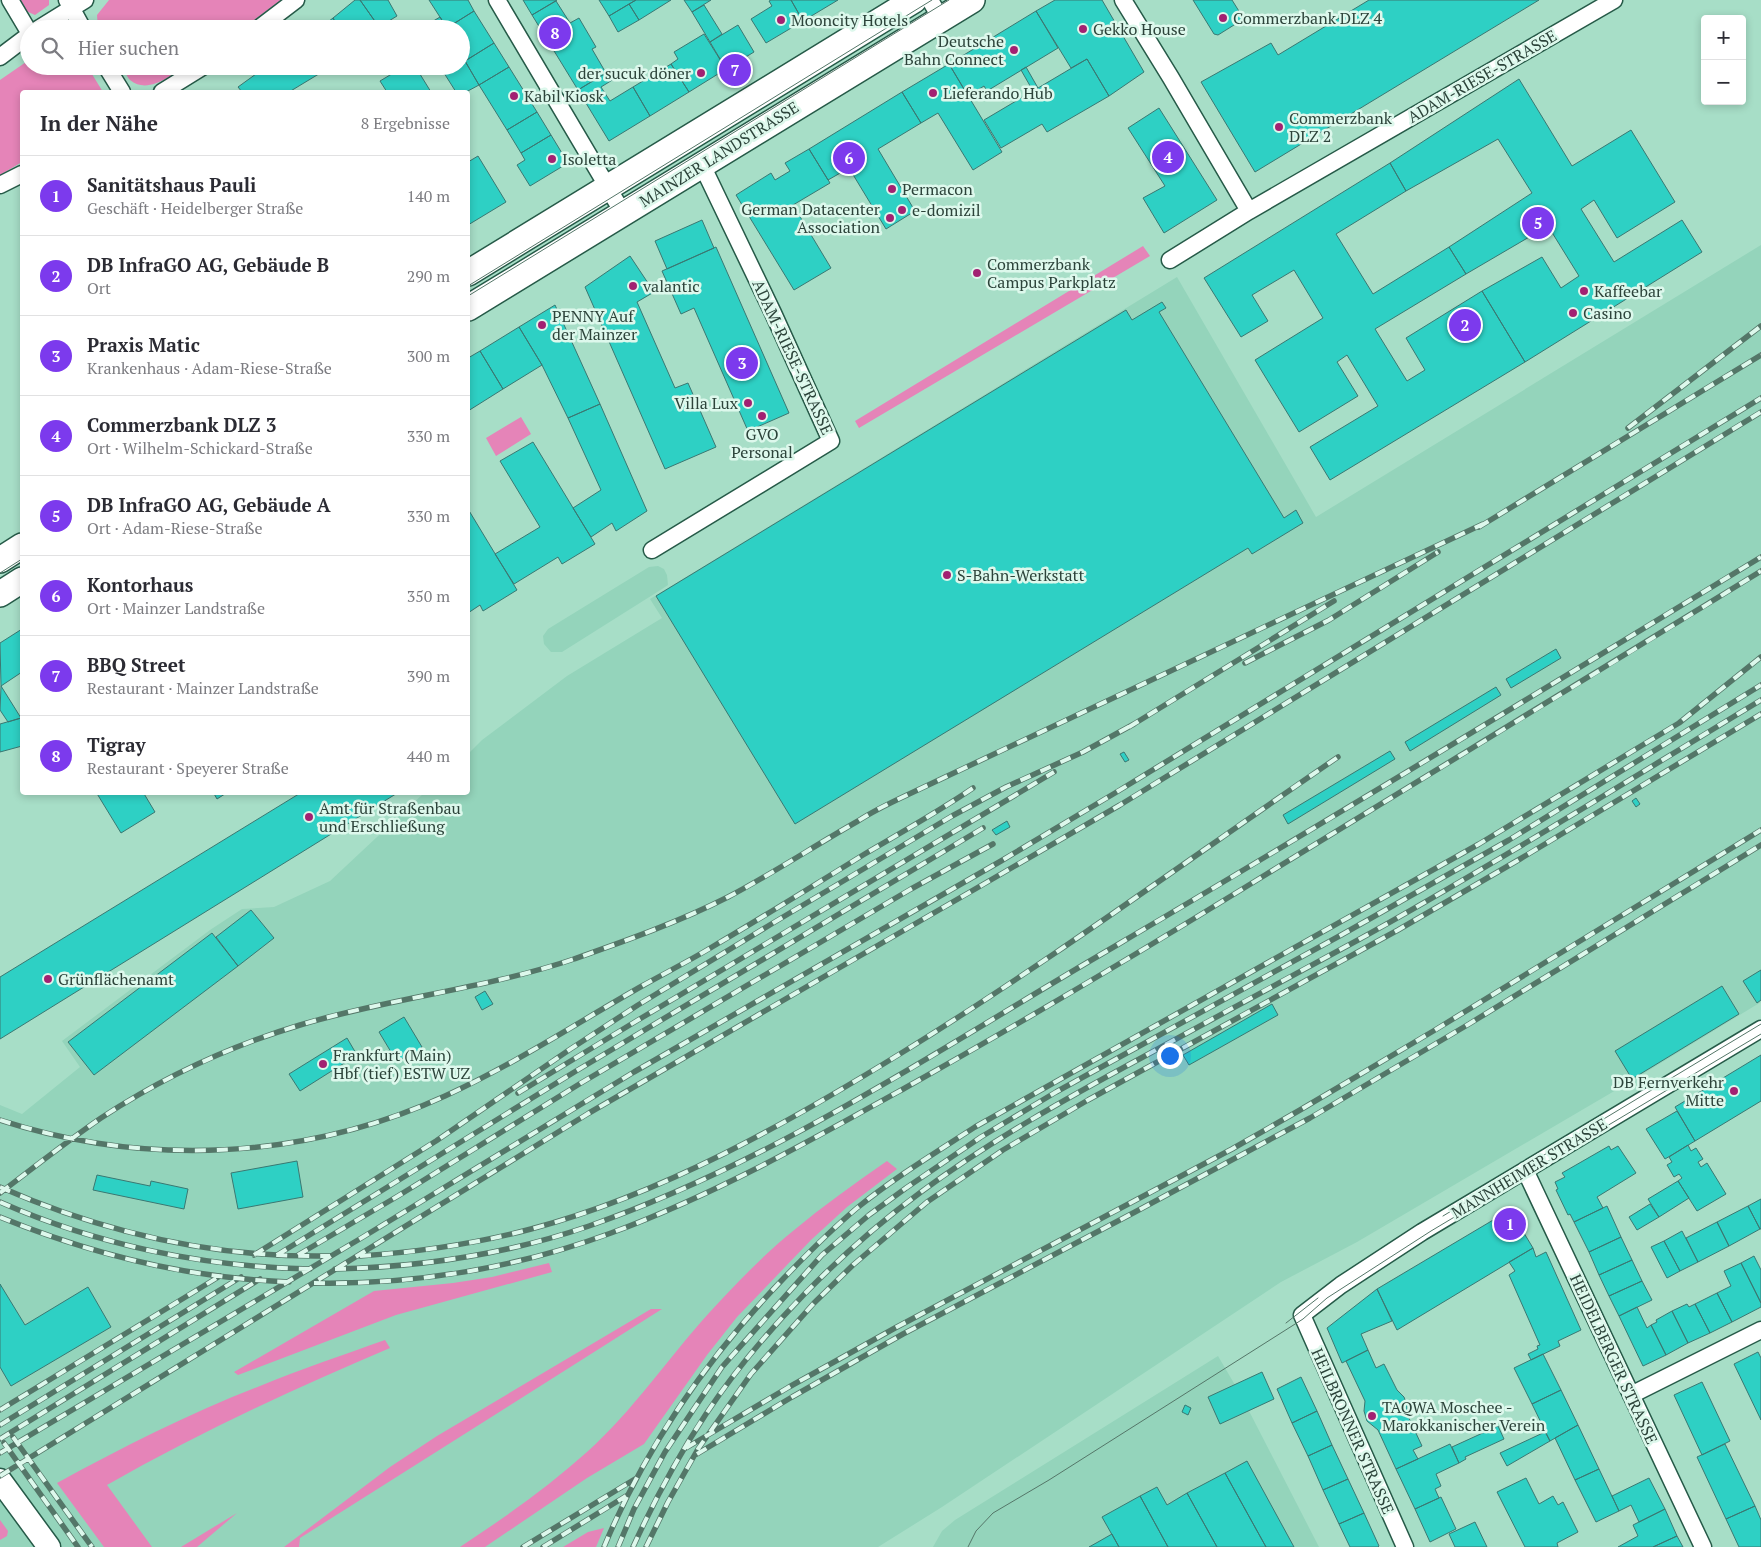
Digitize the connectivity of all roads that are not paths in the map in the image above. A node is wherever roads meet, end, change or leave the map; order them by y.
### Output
1 (10, 0) edge
2 (296, 0) edge
3 (496, 0) edge
4 (914, 0) edge
5 (972, 0) edge
6 (1123, 0) edge
7 (1614, 0) edge
8 (74, 3) edge
9 (935, 9) edge
10 (22, 20) edge
11 (50, 20) edge
12 (80, 20) edge
13 (270, 20) edge
14 (20, 40) edge
15 (0, 57) edge
16 (112, 75) edge
17 (189, 75) edge
18 (121, 90) edge
19 (165, 90) edge
20 (702, 165) junction
21 (20, 175) edge
22 (0, 186) edge
23 (608, 187) junction
24 (1249, 211) junction
25 (623, 213) junction
26 (1170, 260) dead end
27 (470, 272) edge
28 (470, 307) edge
29 (20, 547) edge
30 (652, 550) dead end
31 (0, 560) edge
32 (20, 581) edge
33 (0, 593) edge
34 (1761, 1029) edge
35 (1525, 1170) junction
36 (1302, 1315) joint
37 (1761, 1330) edge
38 (1631, 1395) junction
39 (0, 1480) edge
40 (49, 1547) edge
41 (1405, 1547) edge
42 (1703, 1547) edge

1 - 10 street
2 - 13 street
3 - 23 street
4 - 23 main road, MAINZER LANDSTRASSE
5 - 9 main road, MAINZER LANDSTRASSE
6 - 24 street
7 - 24 street, ADAM-RIESE-STRASSE
8 - 11 street
8 - 12 street
9 - 20 main road, MAINZER LANDSTRASSE
14 - 15 street
16 - 18 street
17 - 19 street
20 - 25 main road, MAINZER LANDSTRASSE
20 - 30 street, ADAM-RIESE-STRASSE
21 - 22 street
23 - 25 street
23 - 27 main road, MAINZER LANDSTRASSE
24 - 26 street, ADAM-RIESE-STRASSE
25 - 28 main road, MAINZER LANDSTRASSE
29 - 31 main road
32 - 33 main road
34 - 35 street, MANNHEIMER STRASSE
35 - 36 street, MANNHEIMER STRASSE
35 - 38 street, HEIDELBERGER STRASSE
36 - 41 street, HEILBRONNER STRASSE
37 - 38 street
38 - 42 street, HEIDELBERGER STRASSE
39 - 40 street

